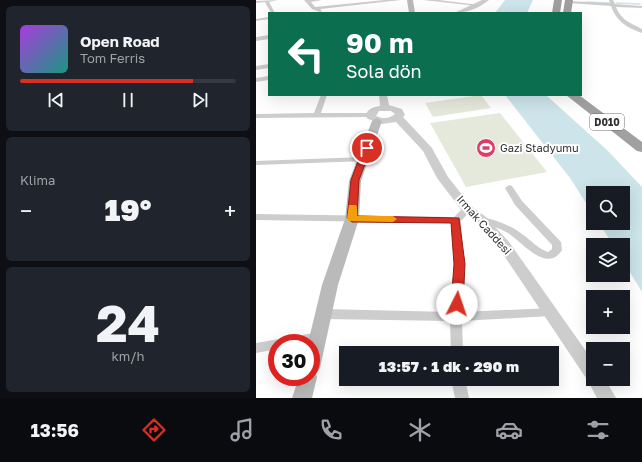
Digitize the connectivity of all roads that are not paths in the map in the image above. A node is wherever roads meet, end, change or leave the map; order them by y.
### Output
1 (276, 0) edge
2 (320, 0) edge
3 (399, 0) edge
4 (410, 0) edge
5 (417, 0) edge
6 (425, 0) edge
7 (486, 0) edge
8 (558, 0) edge
9 (266, 1) edge
10 (307, 1) edge
11 (372, 1) edge
12 (442, 1) edge
13 (569, 1) edge
14 (256, 2) edge
15 (612, 2) edge
16 (477, 6) junction
17 (642, 7) edge
18 (316, 8) junction
19 (272, 12) edge
20 (324, 12) edge
21 (412, 12) edge
22 (419, 12) edge
23 (460, 12) edge
24 (556, 12) edge
25 (567, 12) edge
26 (268, 18) edge
27 (256, 20) edge
28 (642, 32) edge
29 (268, 37) edge
30 (256, 39) edge
31 (268, 66) edge
32 (256, 68) edge
33 (268, 78) edge
34 (256, 80) edge
35 (582, 92) edge
36 (324, 96) edge
37 (383, 96) edge
38 (573, 96) edge
39 (385, 108) junction
40 (256, 116) edge
41 (317, 116) junction
42 (374, 118) junction
43 (398, 118) junction
44 (642, 135) edge
45 (642, 148) edge
46 (363, 159) junction
47 (256, 163) edge
48 (509, 188) dead end
49 (467, 209) junction
50 (256, 217) edge
51 (352, 218) junction
52 (456, 220) junction
53 (482, 220) junction
54 (551, 312) junction
55 (324, 314) junction
56 (456, 317) junction
57 (320, 334) edge
58 (268, 346) edge
59 (457, 346) edge
60 (256, 348) edge
61 (586, 364) edge
62 (305, 386) edge
63 (459, 386) edge
64 (600, 386) edge
65 (302, 398) edge
66 (462, 398) edge
67 (607, 398) edge

1 - 9 street
2 - 10 street
3 - 11 street
4 - 21 main road
5 - 22 main road
6 - 12 street
7 - 16 street
8 - 24 highway
9 - 14 street
9 - 19 street
10 - 18 street
11 - 18 street
12 - 16 street
13 - 15 street
13 - 25 highway
15 - 17 street
15 - 28 street
16 - 23 street
18 - 20 street
26 - 27 street
29 - 30 street
31 - 32 street
33 - 34 street
35 - 44 highway, D010
36 - 41 street
37 - 39 street
38 - 45 highway, D010
39 - 42 street
39 - 43 street, Irmak Caddesi
40 - 41 street
41 - 42 street
42 - 43 street
42 - 46 main road
43 - 49 street, Irmak Caddesi
46 - 47 street
46 - 51 main road
48 - 53 street
49 - 52 street
49 - 53 street, Irmak Caddesi
50 - 51 street
51 - 52 street
51 - 55 main road
52 - 56 street
53 - 54 street, Irmak Caddesi
54 - 56 street
54 - 61 street, Irmak Caddesi
55 - 56 street
55 - 57 main road
56 - 59 street
58 - 60 street
62 - 65 main road
63 - 66 street
64 - 67 street

